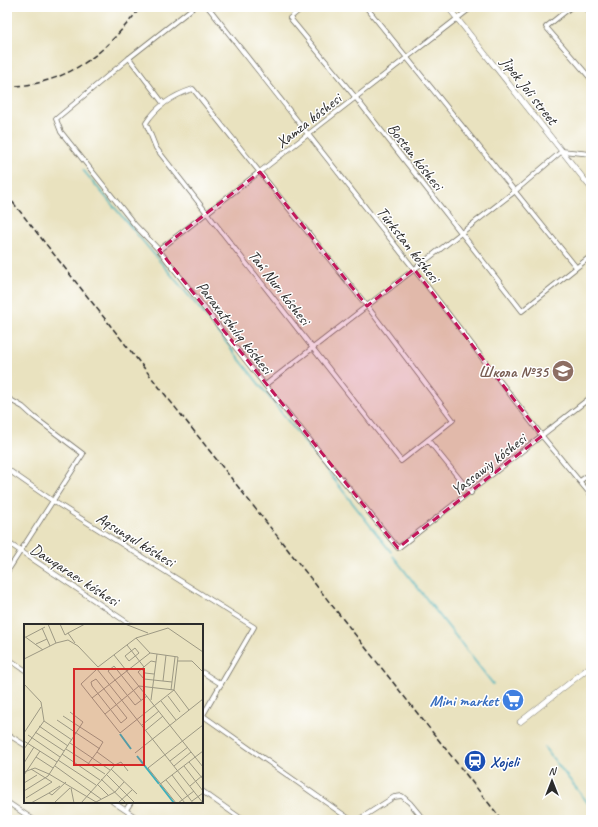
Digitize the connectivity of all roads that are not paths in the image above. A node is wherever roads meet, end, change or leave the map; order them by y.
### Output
1 (194, 7) edge
2 (208, 7) edge
3 (303, 7) edge
4 (366, 7) edge
5 (448, 7) edge
6 (472, 7) edge
7 (571, 7) edge
8 (586, 7) edge
9 (591, 13) edge
10 (457, 19) junction
11 (129, 58) junction
12 (407, 58) junction
13 (591, 79) edge
14 (356, 98) junction
15 (163, 103) junction
16 (308, 135) junction
17 (562, 152) junction
18 (591, 154) edge
19 (260, 172) junction
20 (591, 188) edge
21 (514, 192) junction
22 (207, 212) junction
23 (461, 233) junction
24 (159, 250) junction
25 (591, 256) edge
26 (576, 268) junction
27 (414, 269) junction
28 (366, 306) junction
29 (313, 348) junction
30 (265, 385) junction
31 (591, 397) edge
32 (7, 398) edge
33 (542, 436) junction
34 (428, 440) junction
35 (7, 469) edge
36 (591, 473) edge
37 (580, 481) junction
38 (471, 493) junction
39 (591, 495) edge
40 (54, 501) junction
41 (7, 542) edge
42 (398, 548) joint
43 (20, 552) junction
44 (7, 572) edge
45 (129, 624) edge
46 (7, 658) edge
47 (591, 666) edge
48 (24, 669) edge
49 (203, 673) edge
50 (221, 684) junction
51 (203, 715) edge
52 (520, 722) dead end
53 (7, 734) edge
54 (24, 744) edge
55 (203, 792) edge
56 (7, 802) edge
57 (115, 803) edge
58 (130, 803) edge
59 (126, 810) junction
60 (34, 820) edge
61 (140, 820) edge
62 (244, 820) edge
63 (350, 820) edge
64 (358, 820) edge
65 (424, 820) edge

1 - 11 street
2 - 16 street, Túrkstan kóshesi
3 - 14 street, Bostan kóshesi
4 - 12 street
5 - 10 street, Jipek Joli street
6 - 10 street, Xamza kóshesi
7 - 13 street
8 - 9 street
10 - 12 street, Xamza kóshesi
10 - 17 street, Jipek Joli street
11 - 15 street
11 - 24 street, Paraxatshılıq kóshesi
12 - 14 street, Xamza kóshesi
12 - 21 street
14 - 16 street, Xamza kóshesi
14 - 23 street, Bostan kóshesi
15 - 19 street
15 - 22 street, Tań Nurı kóshesi
16 - 19 street, Xamza kóshesi
16 - 27 street, Túrkstan kóshesi
17 - 18 street
17 - 20 street, Jipek Joli street
17 - 21 street
19 - 22 street, Xamza kóshesi
19 - 28 street
21 - 23 street
21 - 26 street
22 - 24 street, Xamza kóshesi
22 - 29 street, Tań Nurı kóshesi
23 - 26 street, Bostan kóshesi
23 - 27 street
24 - 30 street, Paraxatshılıq kóshesi
25 - 26 street
27 - 28 street
27 - 33 street, Túrkstan kóshesi
28 - 29 street
28 - 34 street
29 - 30 street
29 - 34 street, Tań Nurı kóshesi
30 - 42 street, Paraxatshılıq kóshesi
31 - 33 street, Yassawiy kóshesi
32 - 40 street
33 - 37 street, Túrkstan kóshesi
33 - 38 street, Yassawiy kóshesi
34 - 38 street
35 - 40 street, Aqsungul kóshesi
36 - 37 street
37 - 39 street, Túrkstan kóshesi
38 - 42 street, Yassawiy kóshesi
40 - 43 street
40 - 50 street, Aqsungul kóshesi
41 - 43 street, Dawqaraev kóshesi
43 - 44 street
43 - 45 street, Dawqaraev kóshesi
46 - 48 street
47 - 52 street
49 - 50 street
50 - 51 street
51 - 63 street
53 - 54 street
55 - 62 street
56 - 60 street
57 - 59 street
58 - 59 street
59 - 61 street
64 - 65 street

